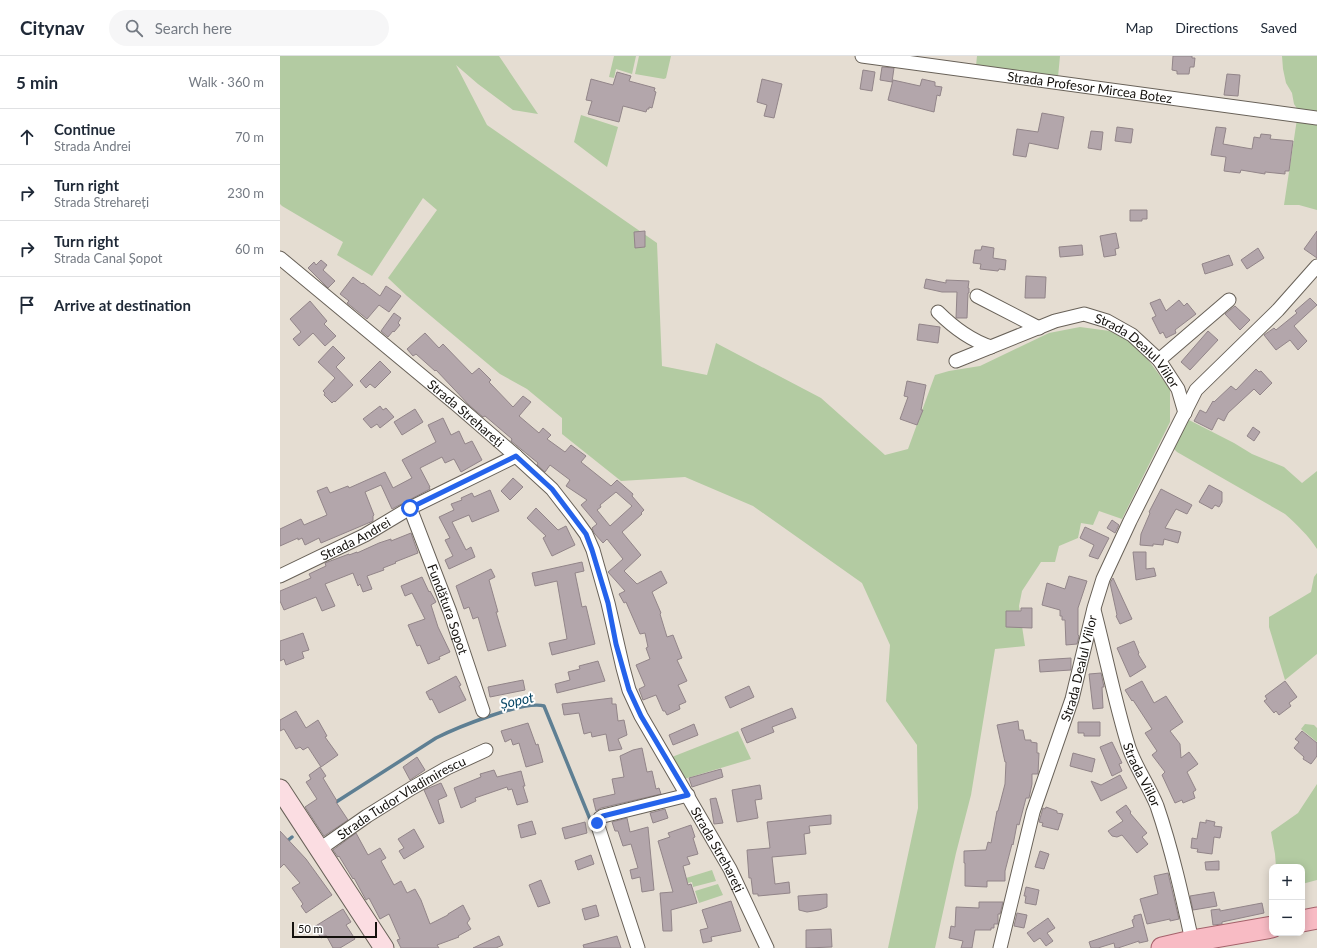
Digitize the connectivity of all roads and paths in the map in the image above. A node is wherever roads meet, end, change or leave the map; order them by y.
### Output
1 (862, 56) edge
2 (1317, 118) edge
3 (280, 258) edge
4 (1317, 266) edge
5 (977, 296) dead end
6 (1229, 300) dead end
7 (938, 312) dead end
8 (1039, 328) junction
9 (991, 347) junction
10 (956, 360) dead end
11 (1159, 360) junction
12 (1185, 413) junction
13 (516, 456) junction
14 (410, 508) junction
15 (280, 576) edge
16 (1094, 608) junction
17 (483, 711) dead end
18 (486, 750) dead end
19 (280, 789) edge
20 (688, 795) junction
21 (321, 851) junction
22 (1317, 918) edge
23 (1305, 920) edge
24 (1269, 928) edge
25 (1002, 934) junction
26 (1192, 941) junction
27 (384, 948) edge
28 (638, 948) edge
29 (767, 948) edge
30 (1000, 948) edge
31 (1012, 948) edge
32 (1162, 948) edge

1 - 2 street, Strada Profesor Mircea Botez
3 - 13 street, Strada Strehareți
4 - 12 street, Strada Dealul Viilor
5 - 8 street
6 - 11 street
7 - 9 street
8 - 9 street, Strada Dealul Viilor
8 - 11 street, Strada Dealul Viilor
9 - 10 street, Strada Dealul Viilor
11 - 12 street, Strada Dealul Viilor
12 - 16 street, Strada Dealul Viilor
13 - 14 street, Strada Andrei
13 - 20 street, Strada Strehareți
14 - 15 street, Strada Andrei
14 - 17 street, Fundătura Sopot
16 - 25 street, Strada Dealul Viilor
16 - 26 street, Strada Viilor
18 - 21 street, Strada Tudor Vladimirescu
19 - 21 main road
20 - 28 street
20 - 29 street, Strada Strehareți
21 - 27 main road
22 - 23 main road
24 - 26 main road
25 - 30 street, Strada Dealul Viilor
25 - 31 street
26 - 32 main road

